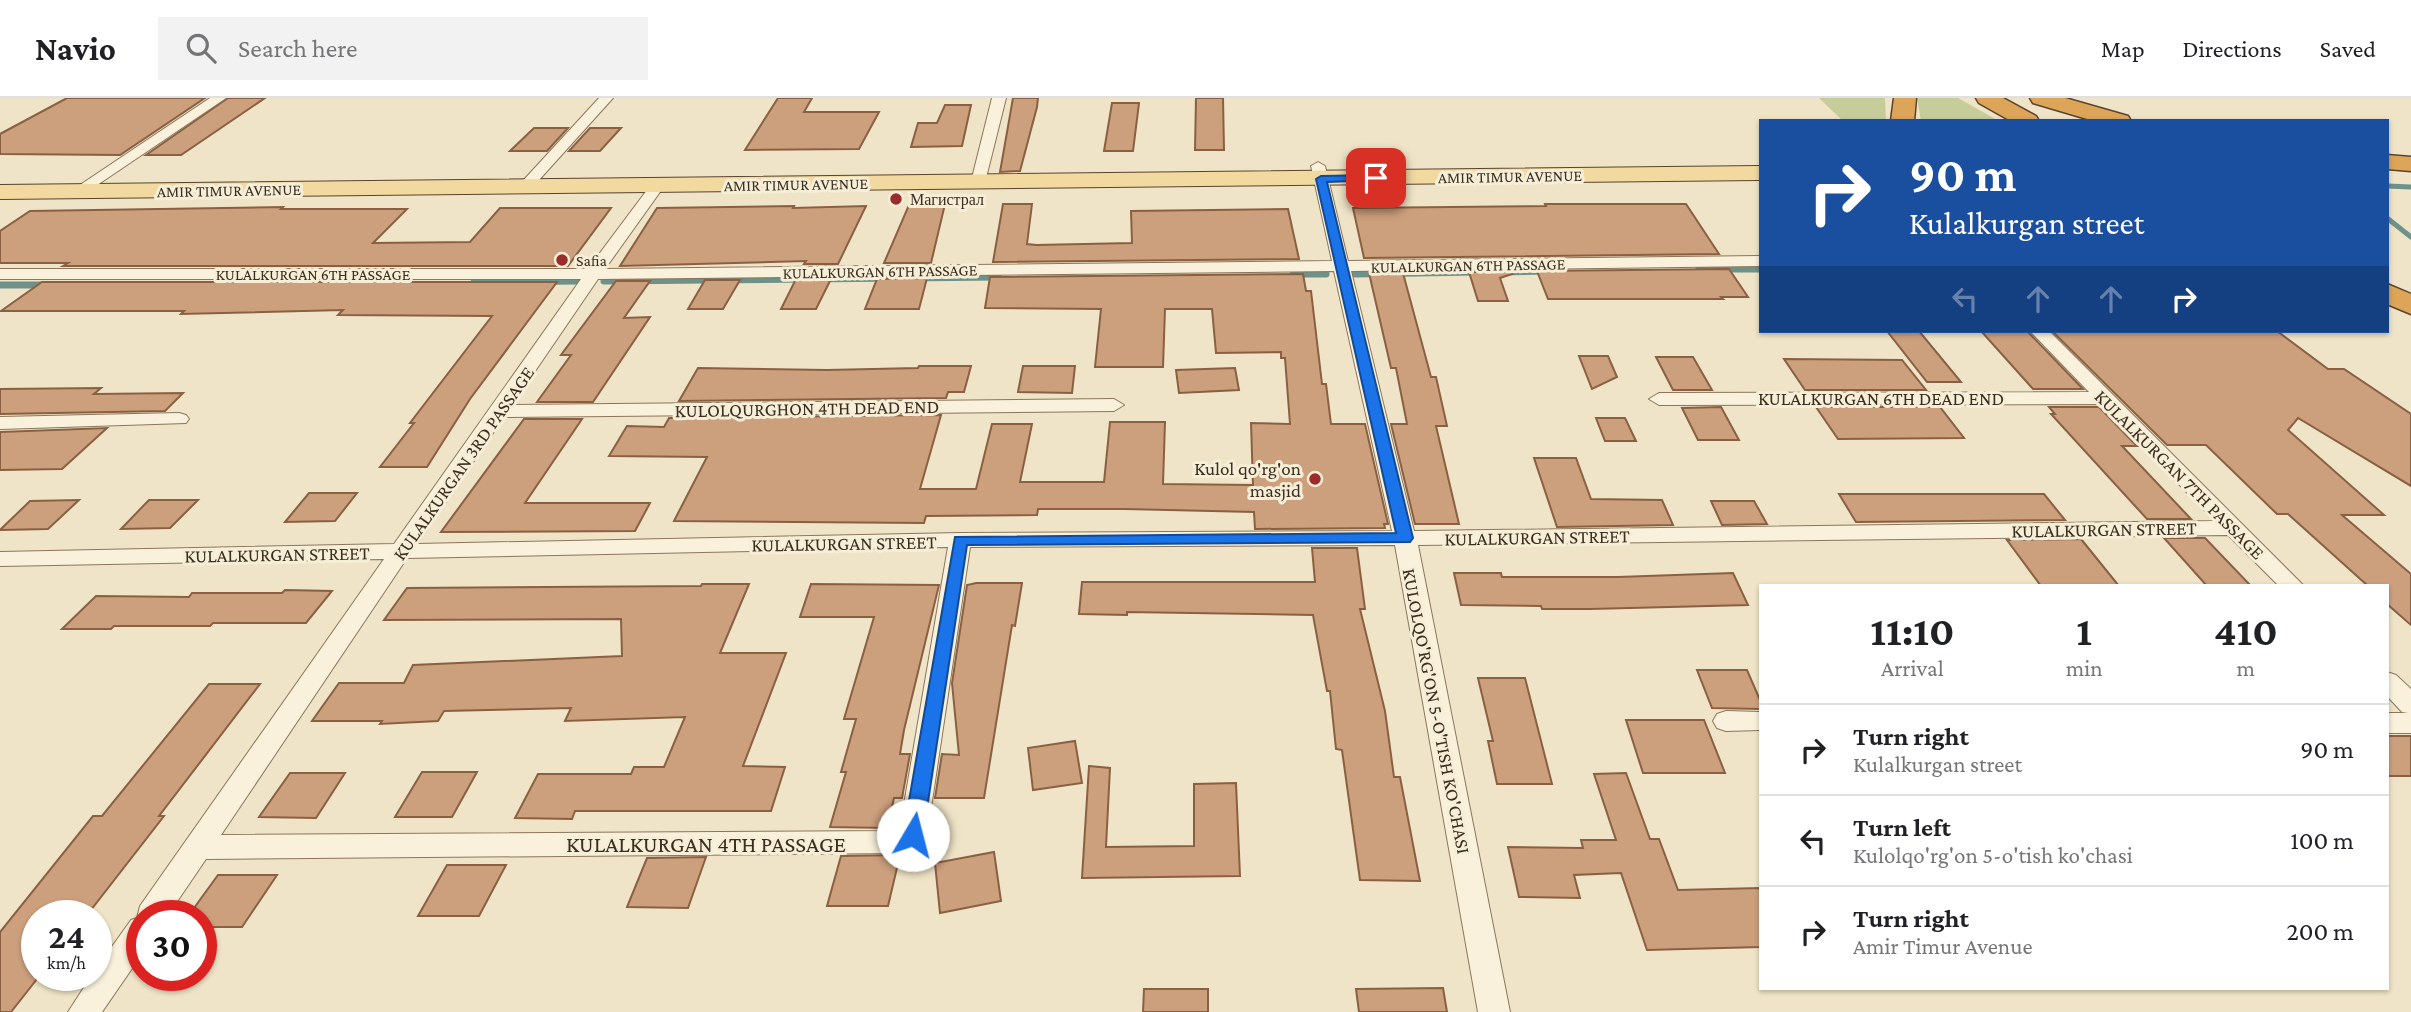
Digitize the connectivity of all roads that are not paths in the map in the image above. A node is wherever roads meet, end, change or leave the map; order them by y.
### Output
1 (219, 98) edge
2 (606, 98) edge
3 (999, 98) edge
4 (1905, 98) edge
5 (1987, 98) edge
6 (2033, 98) edge
7 (2041, 98) edge
8 (1902, 119) edge
9 (2024, 119) edge
10 (2089, 119) edge
11 (2113, 119) edge
12 (1759, 162) edge
13 (2389, 162) edge
14 (2411, 164) edge
15 (1320, 173) junction
16 (1759, 173) edge
17 (2389, 173) edge
18 (2411, 175) edge
19 (980, 176) junction
20 (0, 180) edge
21 (530, 181) junction
22 (87, 185) junction
23 (658, 185) junction
24 (0, 192) edge
25 (1759, 261) edge
26 (1343, 267) junction
27 (2389, 272) edge
28 (0, 274) edge
29 (593, 274) junction
30 (2399, 295) edge
31 (2041, 333) edge
32 (2104, 398) junction
33 (1658, 399) dead end
34 (1114, 405) dead end
35 (500, 411) junction
36 (179, 419) dead end
37 (0, 423) edge
38 (2233, 528) junction
39 (1405, 538) junction
40 (960, 540) junction
41 (400, 552) junction
42 (0, 559) edge
43 (2290, 584) edge
44 (2389, 683) edge
45 (2411, 705) edge
46 (1726, 721) dead end
47 (1759, 721) edge
48 (2389, 723) edge
49 (2411, 723) edge
50 (198, 847) junction
51 (161, 900) edge
52 (126, 952) edge
53 (84, 1012) edge
54 (1494, 1012) edge

1 - 22 street
2 - 21 street
3 - 19 street
4 - 8 highway
5 - 9 highway
6 - 10 highway
7 - 11 highway
12 - 15 main road, AMIR TIMUR AVENUE
13 - 14 highway
15 - 16 main road, AMIR TIMUR AVENUE
15 - 19 main road, AMIR TIMUR AVENUE
15 - 26 street, KULOLQO'RG'ON 5-O'TISH KO'CHASI
17 - 18 highway
19 - 21 main road, AMIR TIMUR AVENUE
19 - 23 main road, AMIR TIMUR AVENUE
20 - 22 main road, AMIR TIMUR AVENUE
21 - 22 main road, AMIR TIMUR AVENUE
21 - 23 main road, AMIR TIMUR AVENUE
22 - 24 main road, AMIR TIMUR AVENUE
23 - 29 street, KULALKURGAN 3RD PASSAGE
25 - 26 street, KULALKURGAN 6TH PASSAGE
26 - 29 street, KULALKURGAN 6TH PASSAGE
26 - 39 street, KULOLQO'RG'ON 5-O'TISH KO'CHASI
27 - 30 highway
28 - 29 street, KULALKURGAN 6TH PASSAGE
29 - 35 street, KULALKURGAN 3RD PASSAGE
31 - 32 street, KULALKURGAN 7TH PASSAGE
32 - 33 street, KULALKURGAN 6TH DEAD END
32 - 38 street, KULALKURGAN 7TH PASSAGE
34 - 35 street, KULOLQURGHON 4TH DEAD END
35 - 41 street, KULALKURGAN 3RD PASSAGE
36 - 37 street
38 - 39 street, KULALKURGAN STREET
38 - 43 street, KULALKURGAN 7TH PASSAGE
39 - 40 street, KULALKURGAN STREET
39 - 54 street, KULOLQO'RG'ON 5-O'TISH KO'CHASI
40 - 41 street, KULALKURGAN STREET
40 - 50 street, KULALKURGAN 4TH PASSAGE
41 - 42 street, KULALKURGAN STREET
41 - 50 street, KULALKURGAN 3RD PASSAGE
44 - 45 street
46 - 47 street
48 - 49 street
50 - 51 street, KULALKURGAN 3RD PASSAGE
52 - 53 street

